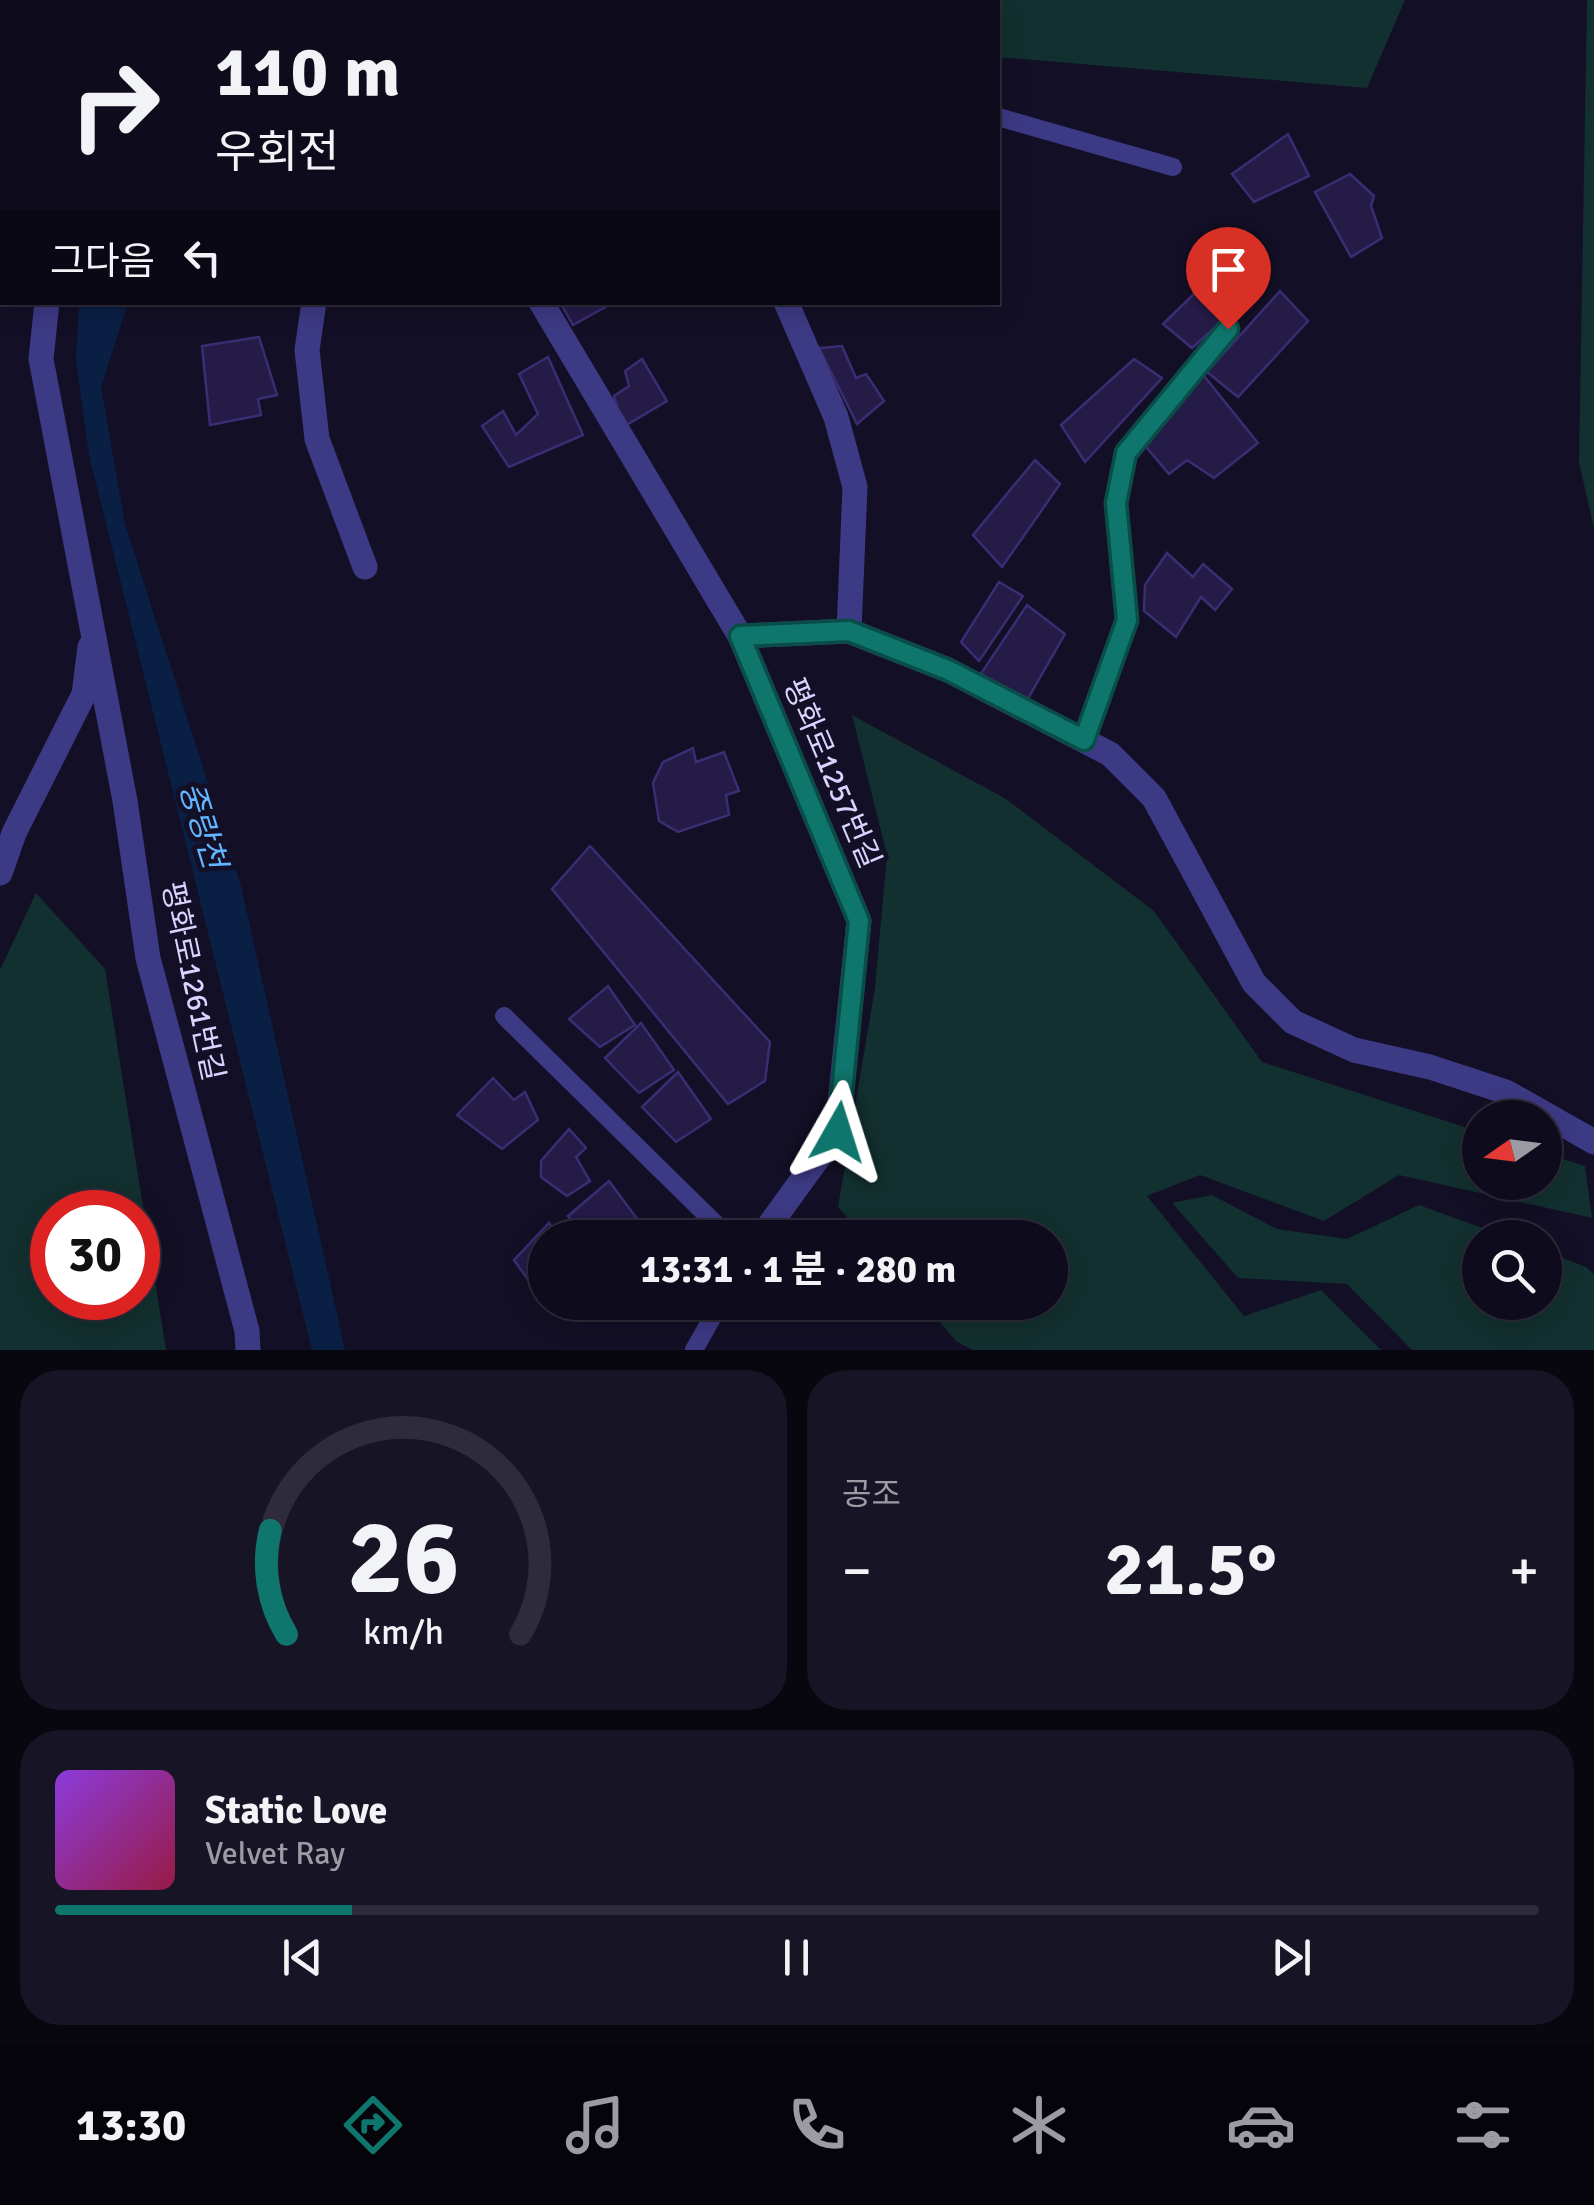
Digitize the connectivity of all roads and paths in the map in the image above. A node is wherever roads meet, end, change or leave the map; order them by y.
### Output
1 (1000, 119) edge
2 (1172, 167) dead end
3 (47, 305) edge
4 (314, 305) edge
5 (542, 305) edge
6 (787, 305) edge
7 (1228, 329) dead end
8 (365, 567) dead end
9 (93, 622) junction
10 (849, 631) junction
11 (740, 636) junction
12 (1084, 740) junction
13 (0, 873) edge
14 (504, 1016) dead end
15 (1594, 1142) edge
16 (712, 1220) edge
17 (773, 1220) edge
18 (711, 1320) edge
19 (248, 1350) edge
20 (694, 1350) edge

1 - 2 lane
3 - 9 street, 평화로1261번길
4 - 8 street
5 - 11 street, 평화로1257번길
6 - 10 street
7 - 12 lane
9 - 13 street, 평화로1261번길
9 - 19 street, 평화로1261번길
10 - 11 street
10 - 12 street
11 - 17 street, 평화로1257번길
12 - 15 street
14 - 16 lane
18 - 20 lane

